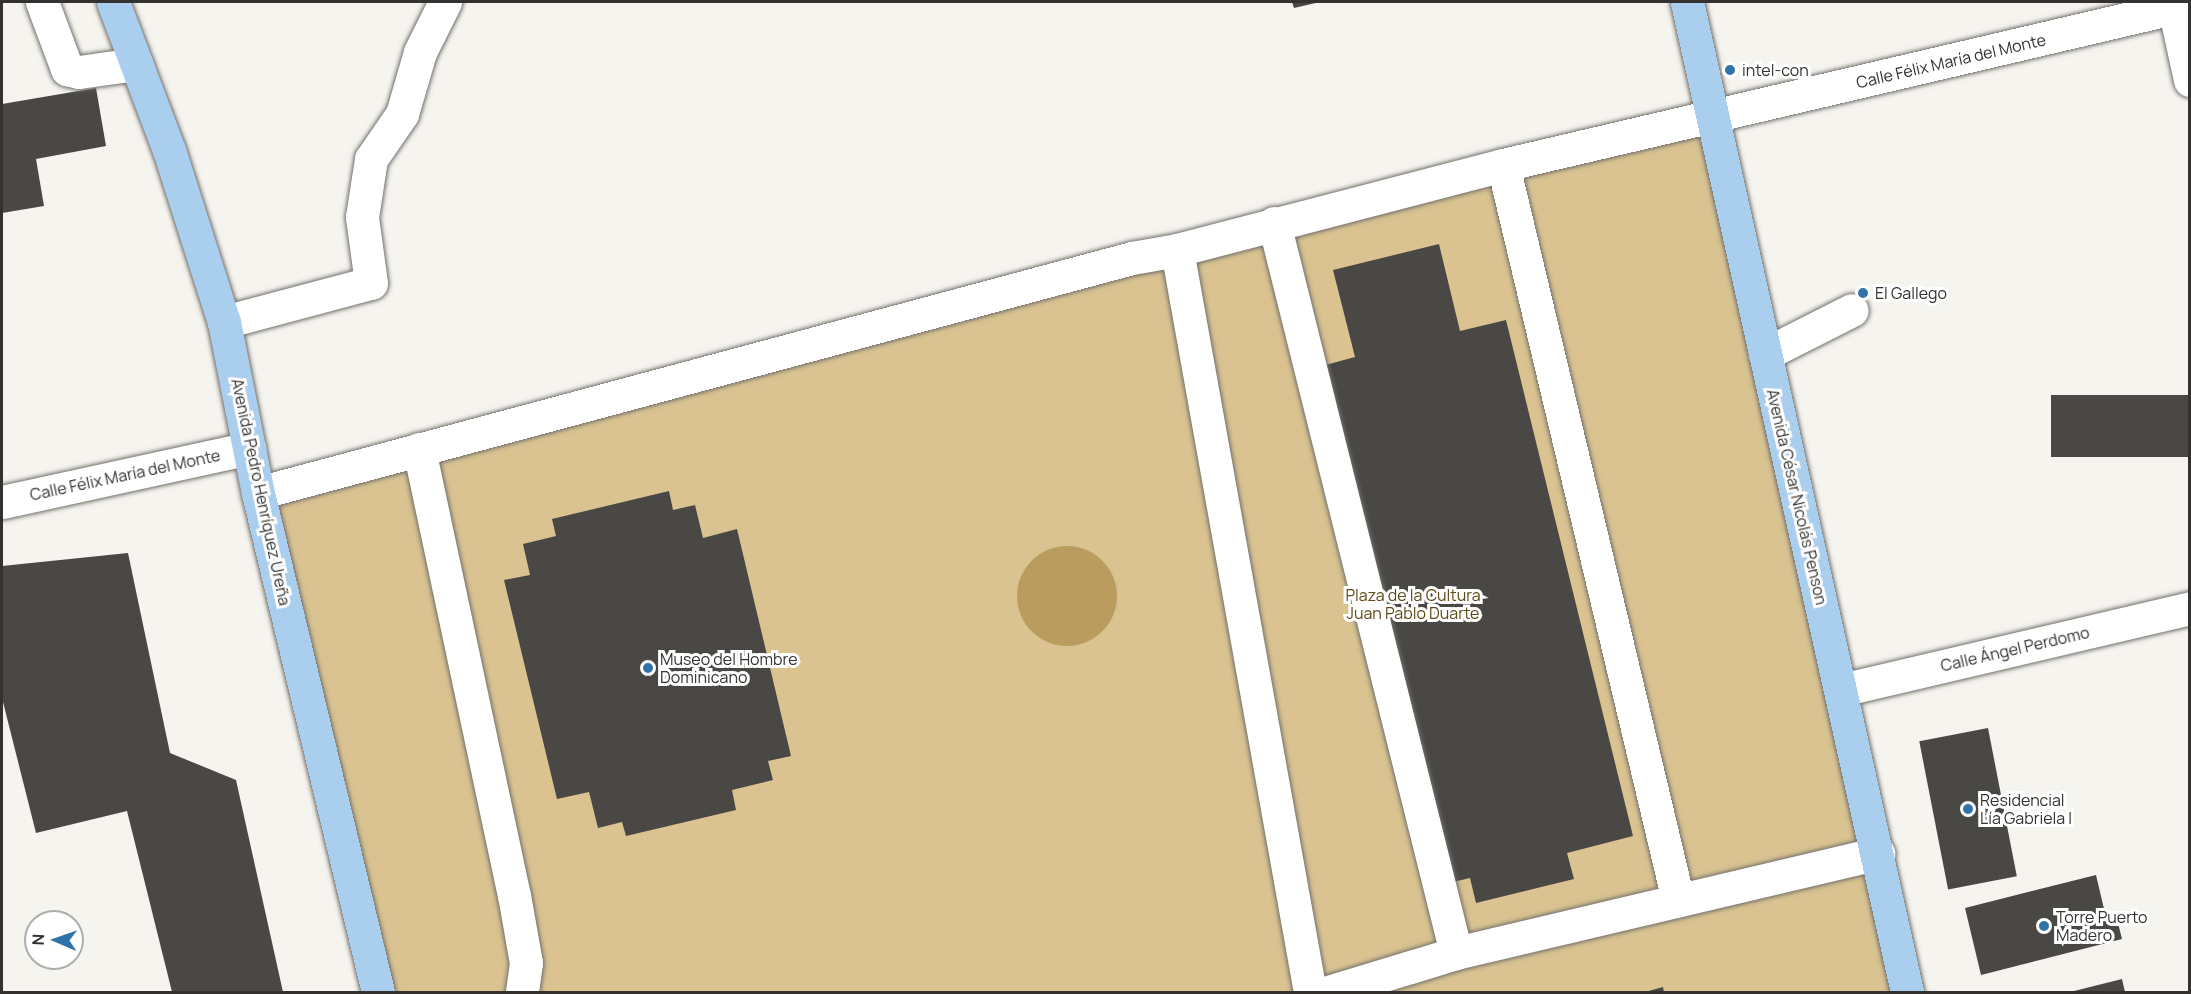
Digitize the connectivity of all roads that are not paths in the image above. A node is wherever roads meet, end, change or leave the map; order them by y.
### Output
1 (42, 2) edge
2 (113, 2) edge
3 (445, 2) edge
4 (1687, 2) edge
5 (2179, 4) edge
6 (136, 64) junction
7 (2190, 80) edge
8 (1712, 118) junction
9 (1503, 165) junction
10 (1274, 223) junction
11 (1177, 250) junction
12 (1852, 310) dead end
13 (224, 322) junction
14 (1765, 354) junction
15 (249, 448) junction
16 (419, 449) junction
17 (258, 493) junction
18 (2, 502) edge
19 (2190, 608) edge
20 (1841, 690) junction
21 (1878, 853) junction
22 (1678, 900) junction
23 (1456, 953) junction
24 (378, 993) edge
25 (522, 993) edge
26 (1310, 993) edge
27 (1328, 993) edge
28 (1908, 993) edge

1 - 6 street
2 - 6 main road, Avenida Pedro Henríquez Ureña
3 - 13 street
4 - 8 main road, Avenida César Nicolás Penson
5 - 7 street
5 - 8 street, Calle Félix María del Monte
6 - 13 main road, Avenida Pedro Henríquez Ureña
8 - 9 street, Calle Félix María del Monte
8 - 14 main road, Avenida César Nicolás Penson
9 - 10 street, Calle Félix María del Monte
9 - 22 street
10 - 11 street, Calle Félix María del Monte
10 - 23 street
11 - 16 street, Calle Félix María del Monte
11 - 26 street
12 - 14 street
13 - 15 main road, Avenida Pedro Henríquez Ureña
14 - 20 main road, Avenida César Nicolás Penson
15 - 17 main road, Avenida Pedro Henríquez Ureña
15 - 18 street, Calle Félix María del Monte
16 - 17 street, Calle Félix María del Monte
16 - 25 street
17 - 24 main road, Avenida Pedro Henríquez Ureña
19 - 20 street, Calle Ángel Perdomo
20 - 21 main road, Avenida César Nicolás Penson
21 - 22 street
21 - 28 main road, Avenida César Nicolás Penson
22 - 23 street
23 - 27 street

